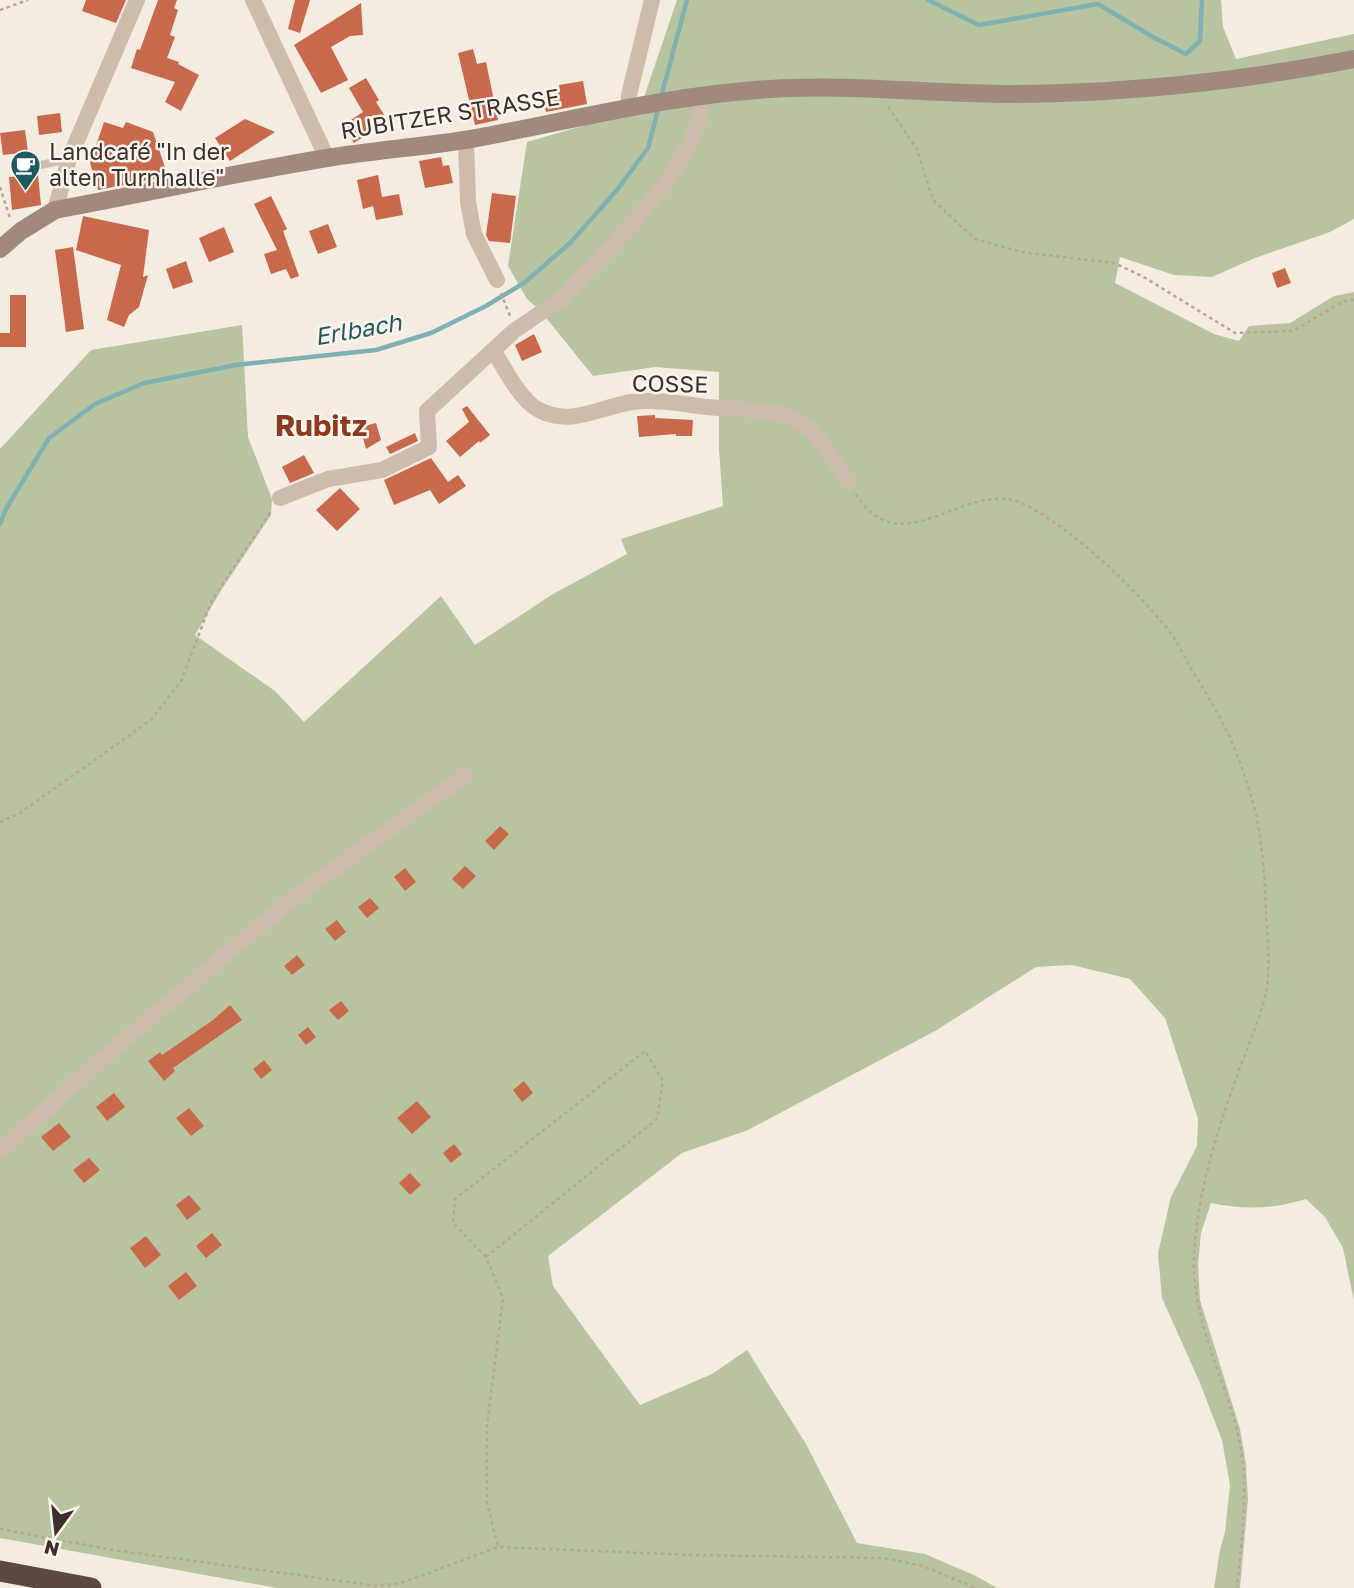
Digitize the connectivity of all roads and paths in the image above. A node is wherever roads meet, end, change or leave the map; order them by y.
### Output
1 (27, 0) edge
2 (137, 0) edge
3 (253, 0) edge
4 (652, 0) edge
5 (0, 10) edge
6 (1354, 59) edge
7 (878, 89) junction
8 (702, 97) junction
9 (633, 108) junction
10 (466, 139) junction
11 (327, 158) junction
12 (69, 159) junction
13 (27, 168) dead end
14 (0, 187) edge
15 (55, 210) junction
16 (21, 231) junction
17 (0, 249) edge
18 (497, 280) joint
19 (1354, 300) edge
20 (510, 316) dead end
21 (494, 351) junction
22 (849, 482) joint
23 (280, 498) joint
24 (464, 776) dead end
25 (0, 822) edge
26 (0, 1151) edge
27 (486, 1257) junction
28 (0, 1529) edge
29 (498, 1547) junction
30 (0, 1571) edge
31 (91, 1588) edge
32 (976, 1588) edge
33 (1237, 1588) edge

1 - 5 path
2 - 12 street
3 - 11 street, RUBITZER STRASSE
4 - 9 street
6 - 7 main road, RUBITZER STRASSE
7 - 8 main road, RUBITZER STRASSE
7 - 19 path
8 - 9 main road, RUBITZER STRASSE
8 - 21 street
9 - 10 main road, RUBITZER STRASSE
10 - 11 main road, RUBITZER STRASSE
10 - 18 street
11 - 15 main road
12 - 13 lane
12 - 15 street
14 - 16 path
15 - 16 main road
16 - 17 main road
18 - 20 path
21 - 22 street, COSSE
21 - 23 street
22 - 33 path
23 - 25 path
24 - 26 street
27 - 27 path
27 - 29 path
28 - 29 path
29 - 32 path
30 - 31 highway

